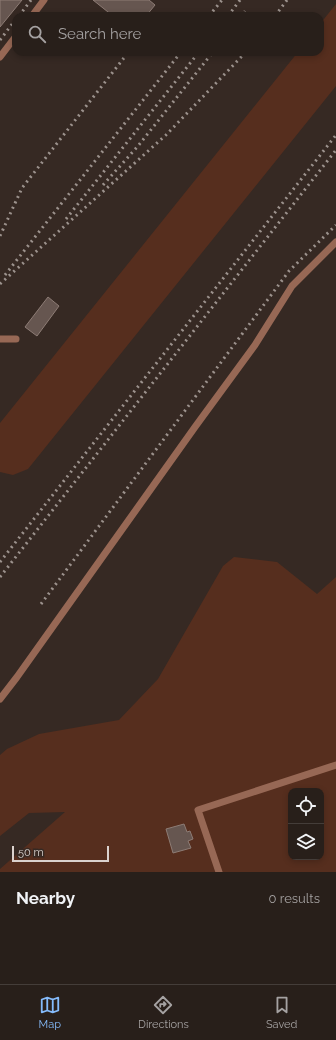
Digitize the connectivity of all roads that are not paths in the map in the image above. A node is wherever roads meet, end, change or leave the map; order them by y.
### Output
1 (44, 0) edge
2 (35, 12) edge
3 (12, 41) edge
4 (0, 57) edge
5 (336, 242) edge
6 (0, 339) edge
7 (16, 339) dead end
8 (0, 699) edge
9 (336, 765) edge
10 (219, 872) edge

1 - 2 lane
3 - 4 lane
5 - 8 lane
6 - 7 lane
9 - 10 lane

